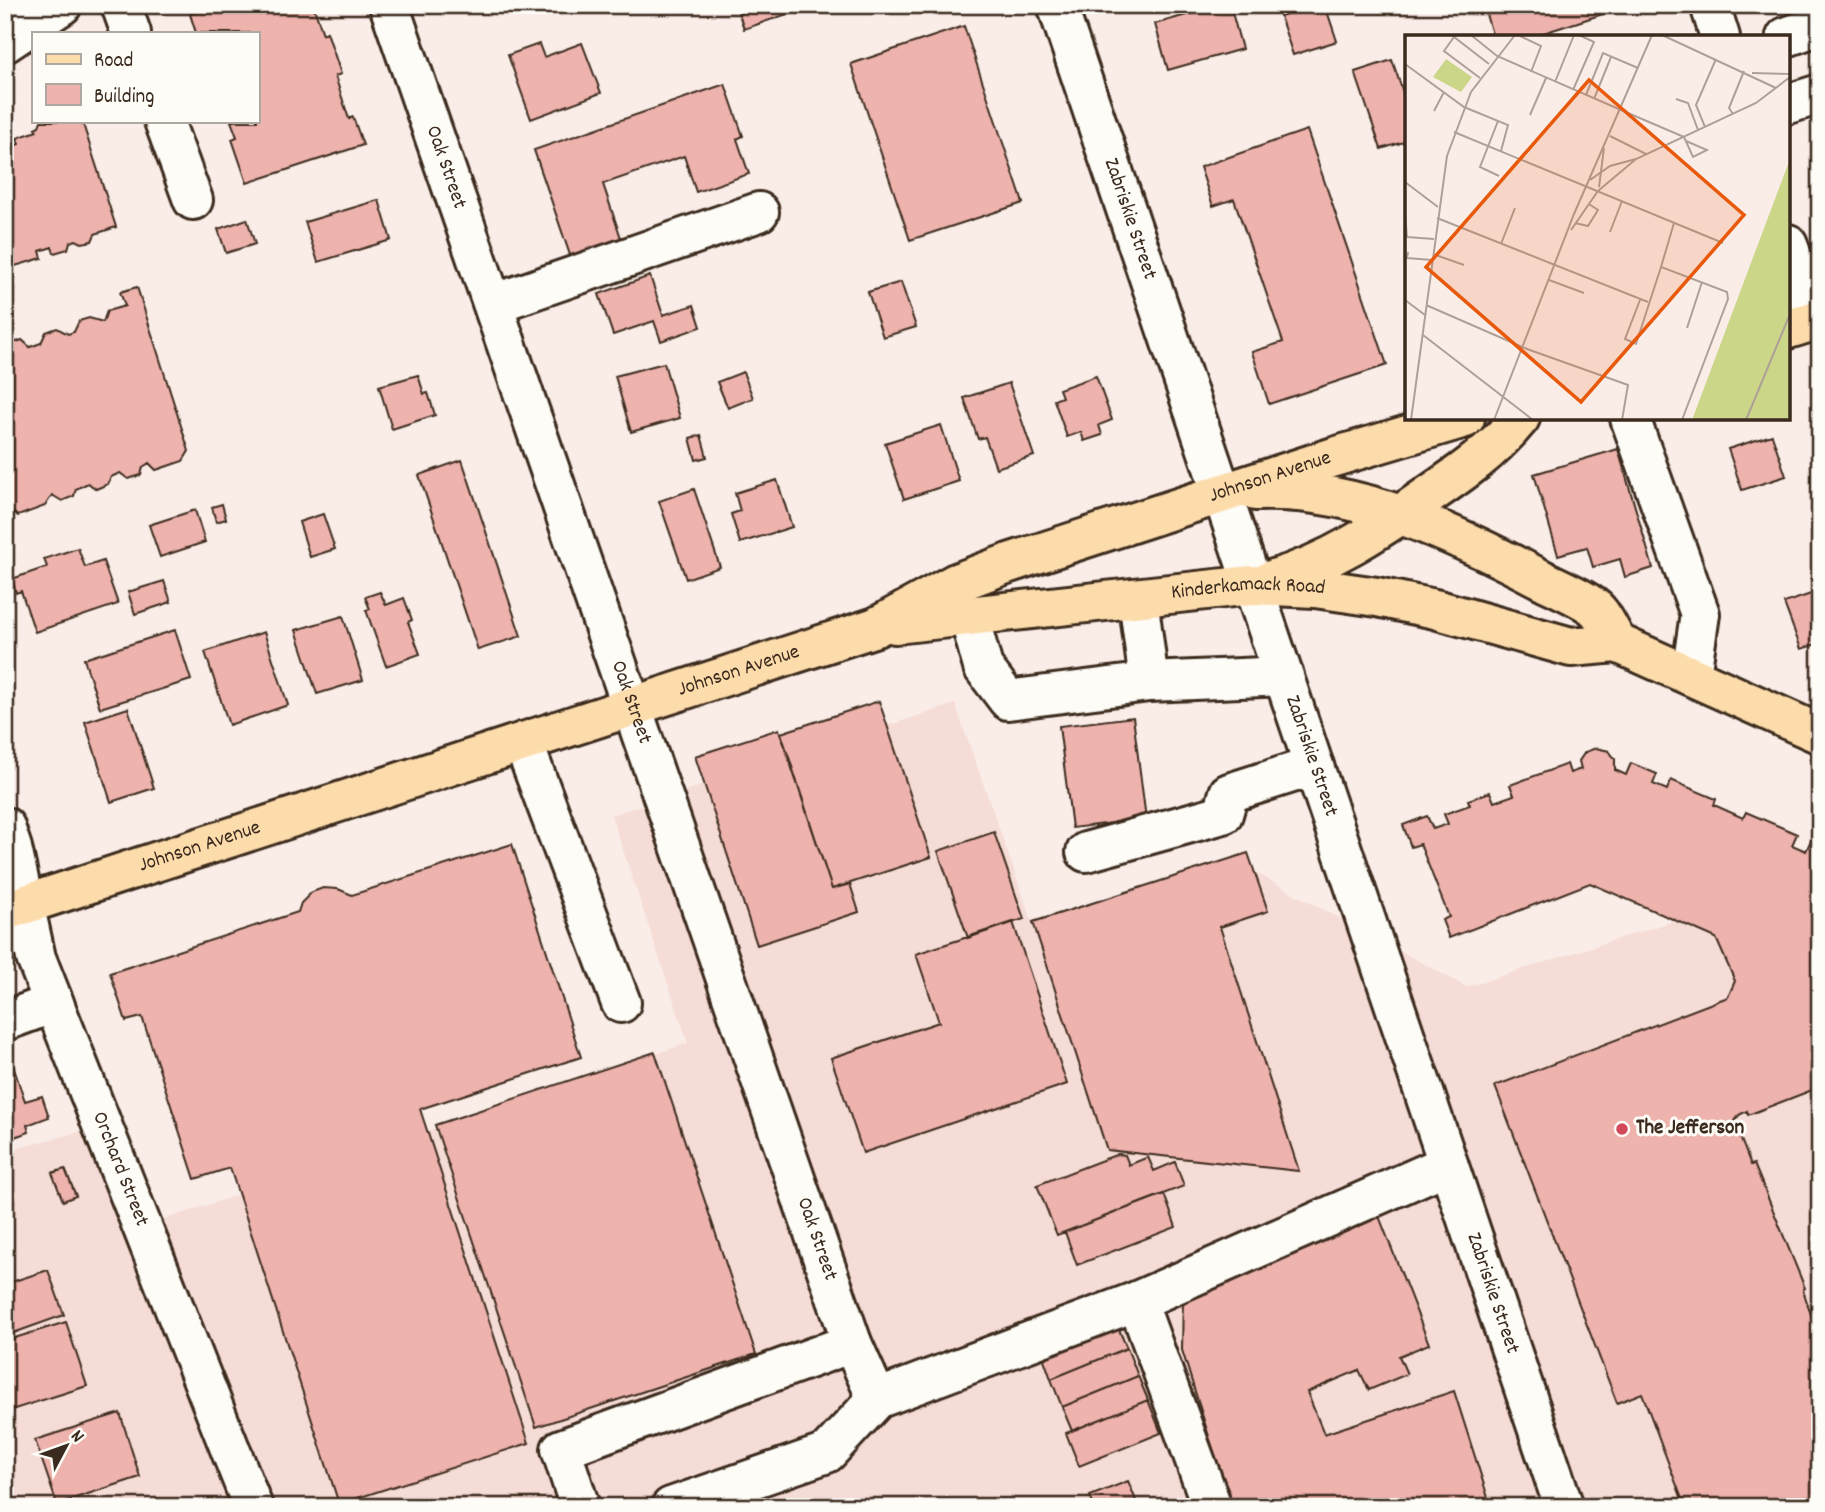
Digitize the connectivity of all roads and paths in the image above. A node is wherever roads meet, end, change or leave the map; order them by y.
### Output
1 (62, 5) edge
2 (121, 5) edge
3 (389, 5) edge
4 (1057, 5) edge
5 (1710, 5) edge
6 (1820, 25) edge
7 (131, 32) edge
8 (1719, 35) edge
9 (1790, 36) edge
10 (5, 43) edge
11 (1820, 94) edge
12 (1790, 103) edge
13 (164, 122) edge
14 (193, 200) dead end
15 (759, 212) dead end
16 (1790, 252) edge
17 (493, 304) junction
18 (1810, 328) edge
19 (1459, 420) edge
20 (1518, 420) edge
21 (1631, 420) edge
22 (1222, 493) junction
23 (1401, 515) junction
24 (1252, 585) junction
25 (1138, 598) junction
26 (969, 616) junction
27 (876, 626) junction
28 (1617, 643) junction
29 (1284, 676) junction
30 (1691, 676) junction
31 (1149, 682) junction
32 (632, 706) junction
33 (1820, 734) edge
34 (523, 742) junction
35 (1314, 766) junction
36 (5, 827) edge
37 (1086, 852) dead end
38 (15, 908) edge
39 (54, 1003) junction
40 (621, 1003) dead end
41 (5, 1021) edge
42 (1448, 1164) junction
43 (1137, 1301) junction
44 (852, 1343) junction
45 (877, 1399) junction
46 (253, 1507) edge
47 (580, 1507) edge
48 (671, 1507) edge
49 (1212, 1507) edge
50 (1564, 1507) edge

1 - 10 street
2 - 7 street
3 - 17 street, Oak Street
4 - 22 street, Zabriskie Street
5 - 8 street
6 - 9 street
11 - 12 street
13 - 14 street
15 - 17 street
16 - 18 street
17 - 32 street, Oak Street
19 - 22 main road, Johnson Avenue
20 - 23 main road
21 - 30 street
22 - 23 main road
22 - 24 street, Zabriskie Street
22 - 27 main road, Johnson Avenue
23 - 24 main road
23 - 28 main road
24 - 25 main road, Kinderkamack Road
24 - 28 main road, Kinderkamack Road
24 - 29 street, Zabriskie Street
25 - 26 main road, Kinderkamack Road
25 - 31 street
26 - 27 main road, Kinderkamack Road
26 - 31 street
27 - 32 main road, Johnson Avenue
28 - 30 main road, Kinderkamack Road
29 - 31 street
29 - 35 street, Zabriskie Street
30 - 33 main road, Kinderkamack Road
32 - 34 main road, Johnson Avenue
32 - 44 street, Oak Street
34 - 38 main road, Johnson Avenue
34 - 40 street
35 - 37 street
35 - 42 street, Zabriskie Street
36 - 38 street, Orchard Street
38 - 39 street, Orchard Street
39 - 41 street
39 - 46 street, Orchard Street
42 - 43 street
42 - 50 street, Zabriskie Street
43 - 45 street
43 - 49 street
44 - 45 street, Oak Street
44 - 47 street
45 - 48 street

